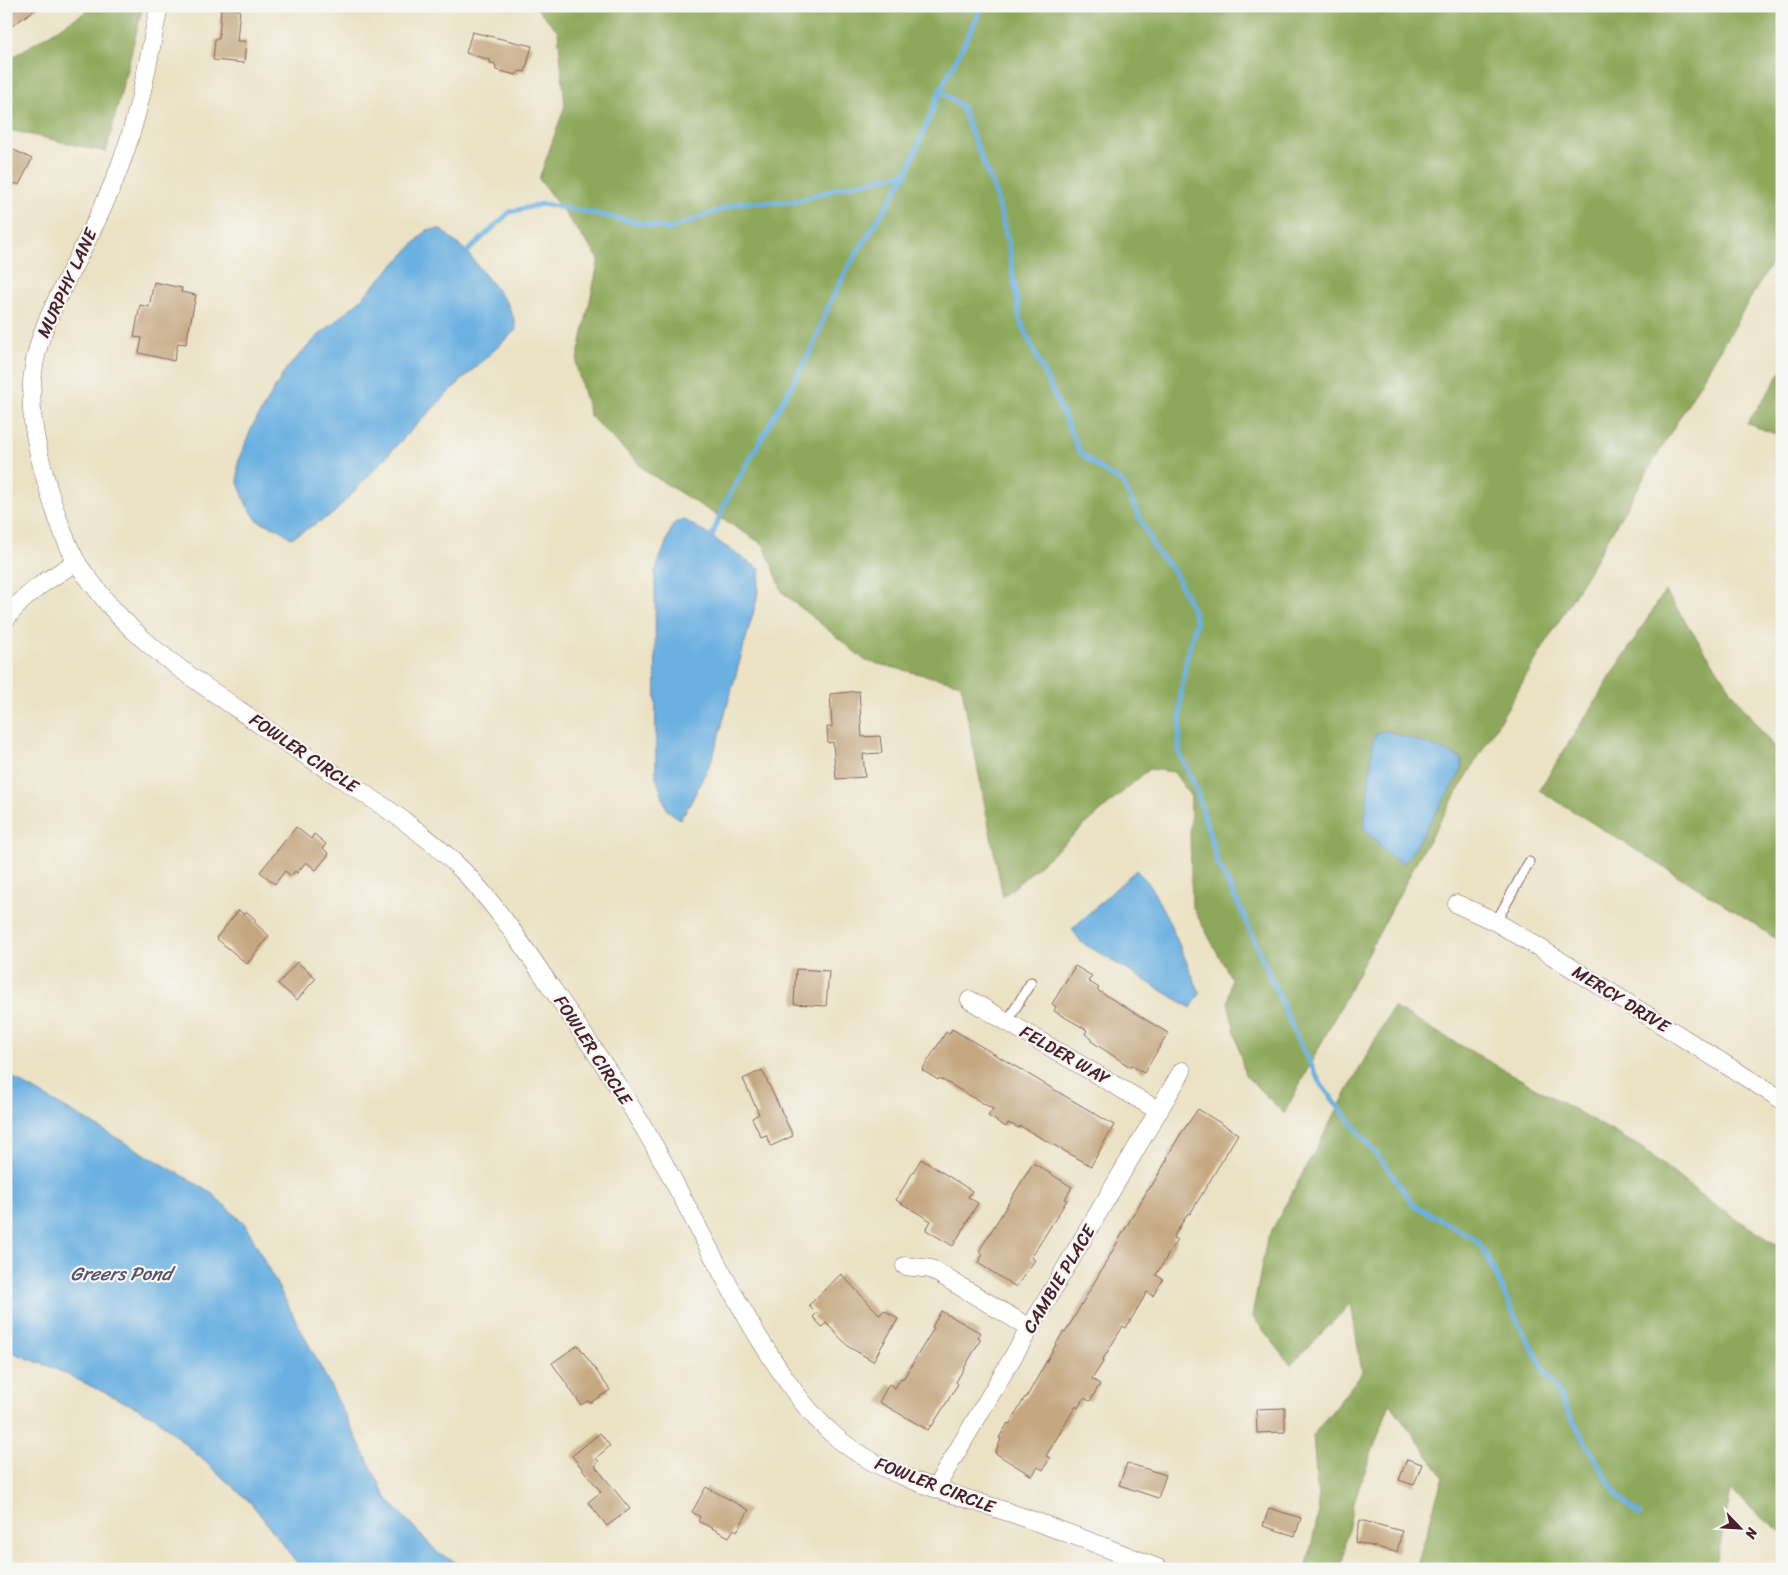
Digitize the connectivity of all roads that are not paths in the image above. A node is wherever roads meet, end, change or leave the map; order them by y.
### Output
1 (159, 6) edge
2 (77, 562) junction
3 (6, 619) edge
4 (1529, 862) dead end
5 (1457, 904) dead end
6 (1496, 922) junction
7 (1031, 982) dead end
8 (970, 1000) dead end
9 (1007, 1022) junction
10 (1182, 1071) dead end
11 (1782, 1100) edge
12 (1159, 1110) junction
13 (905, 1266) dead end
14 (1030, 1328) junction
15 (936, 1487) junction
16 (1160, 1569) edge

1 - 2 street, MURPHY LANE
2 - 3 street
2 - 15 street, FOWLER CIRCLE
4 - 6 lane
5 - 6 street, MERCY DRIVE
6 - 11 street, MERCY DRIVE
7 - 9 lane
8 - 9 street, FELDER WAY
9 - 12 street, FELDER WAY
10 - 12 street, CAMBIE PLACE
12 - 14 street, CAMBIE PLACE
13 - 14 street
14 - 15 street, CAMBIE PLACE
15 - 16 street, FOWLER CIRCLE

